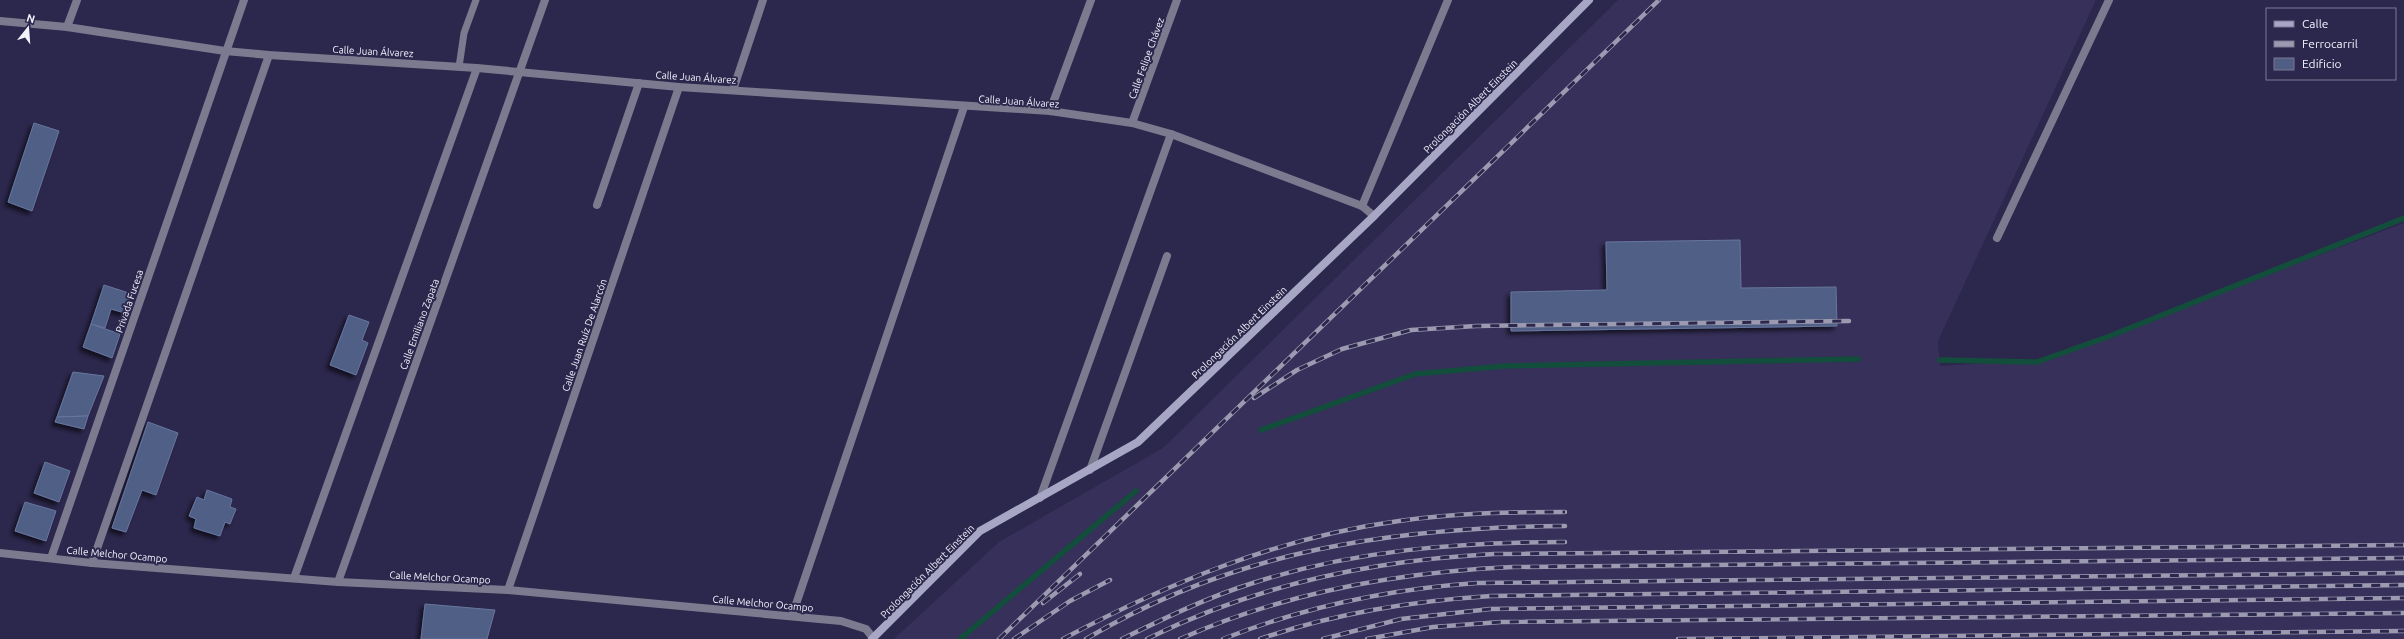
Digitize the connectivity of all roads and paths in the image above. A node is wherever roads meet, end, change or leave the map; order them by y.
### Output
1 (77, 0) edge
2 (244, 0) edge
3 (476, 0) edge
4 (545, 0) edge
5 (763, 0) edge
6 (1091, 0) edge
7 (1177, 0) edge
8 (1448, 0) edge
9 (1589, 0) edge
10 (2109, 0) edge
11 (0, 21) edge
12 (67, 27) junction
13 (225, 51) junction
14 (269, 55) junction
15 (459, 66) junction
16 (477, 68) junction
17 (519, 72) junction
18 (639, 83) junction
19 (679, 87) junction
20 (733, 90) junction
21 (964, 107) junction
22 (1050, 112) junction
23 (1132, 123) junction
24 (1171, 134) junction
25 (597, 205) dead end
26 (1362, 206) junction
27 (1374, 216) junction
28 (1997, 238) dead end
29 (1167, 256) dead end
30 (1090, 470) junction
31 (1040, 498) junction
32 (0, 553) edge
33 (51, 558) junction
34 (92, 563) junction
35 (294, 578) junction
36 (338, 582) junction
37 (508, 590) junction
38 (792, 616) junction
39 (873, 638) edge

1 - 12 street
2 - 13 street, Privada Fucesa
3 - 15 lane
4 - 17 street, Calle Emiliano Zapata
5 - 20 street
6 - 22 street
7 - 23 street, Calle Felipe Chávez
8 - 26 street
9 - 27 main road, Prolongación Albert Einstein
10 - 28 street
11 - 12 street, Calle Juan Álvarez
12 - 13 street, Calle Juan Álvarez
13 - 14 street, Calle Juan Álvarez
13 - 33 street, Privada Fucesa
14 - 15 street, Calle Juan Álvarez
14 - 34 street
15 - 16 street, Calle Juan Álvarez
16 - 17 street, Calle Juan Álvarez
16 - 35 street
17 - 18 street, Calle Juan Álvarez
17 - 36 street, Calle Emiliano Zapata
18 - 19 street, Calle Juan Álvarez
18 - 25 street
19 - 20 street, Calle Juan Álvarez
19 - 37 street, Calle Juan Ruíz De Alarcón
20 - 21 street, Calle Juan Álvarez
21 - 22 street, Calle Juan Álvarez
21 - 38 street
22 - 23 street, Calle Juan Álvarez
23 - 24 street, Calle Juan Álvarez
24 - 26 street, Calle Juan Álvarez
24 - 31 street
26 - 27 street, Calle Juan Álvarez
27 - 30 main road, Prolongación Albert Einstein
29 - 30 street
30 - 31 main road, Prolongación Albert Einstein
31 - 39 main road, Prolongación Albert Einstein
32 - 33 street, Calle Melchor Ocampo
33 - 34 street, Calle Melchor Ocampo
34 - 35 street, Calle Melchor Ocampo
35 - 36 street, Calle Melchor Ocampo
36 - 37 street, Calle Melchor Ocampo
37 - 38 street, Calle Melchor Ocampo
38 - 39 street, Calle Melchor Ocampo

